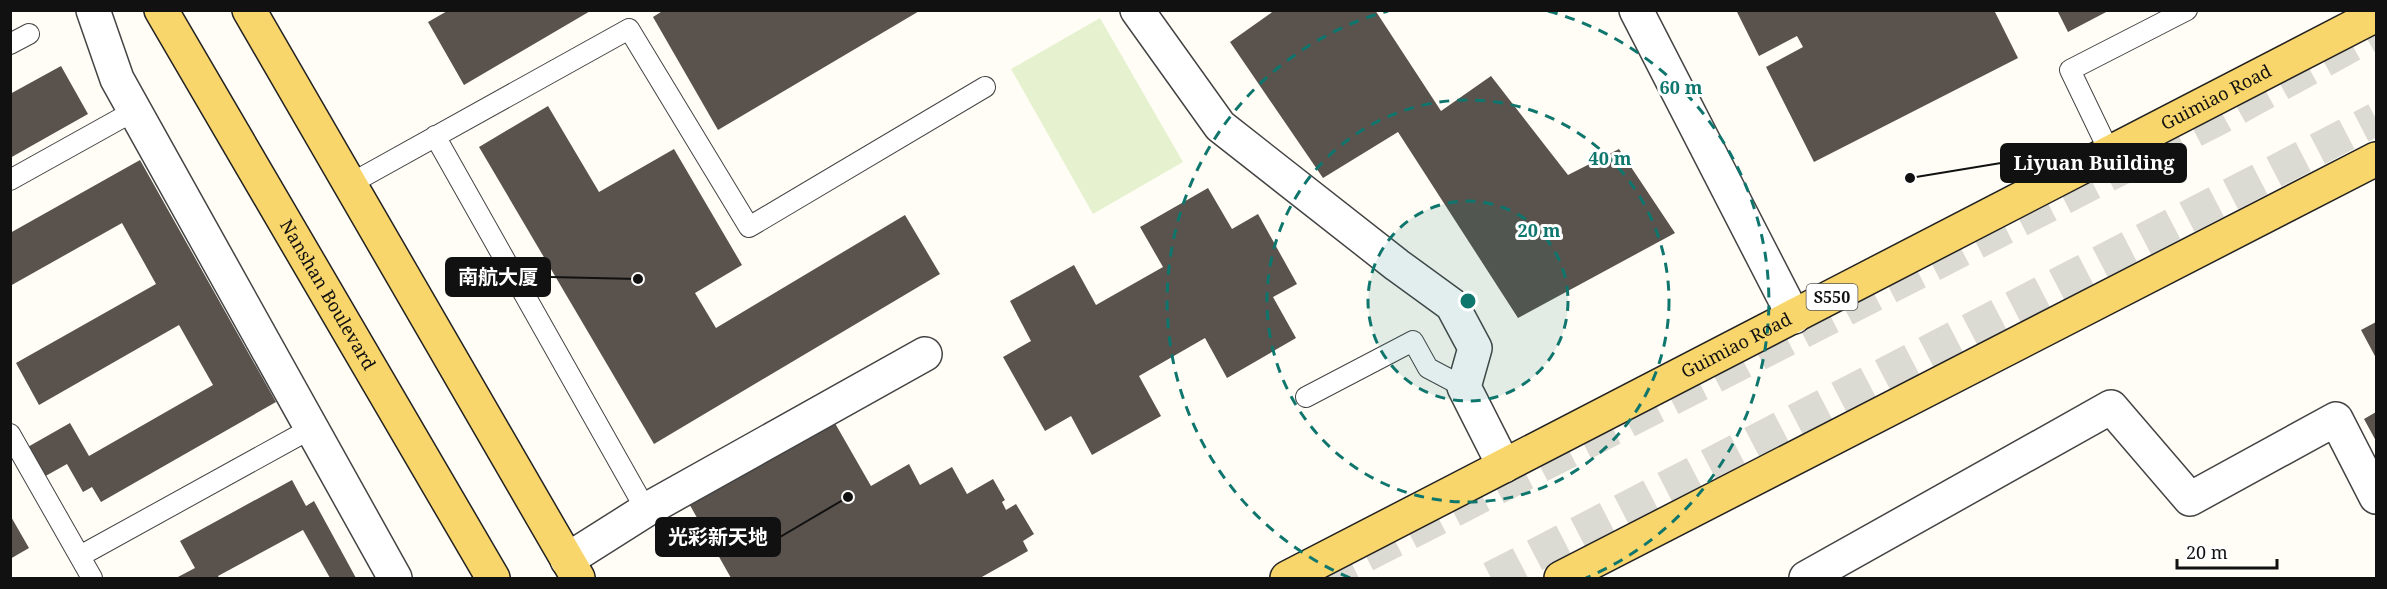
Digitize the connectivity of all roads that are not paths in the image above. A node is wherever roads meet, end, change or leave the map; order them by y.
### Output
1 (93, 10) edge
2 (161, 10) edge
3 (249, 10) edge
4 (1137, 10) edge
5 (1636, 10) edge
6 (2187, 10) edge
7 (2376, 15) edge
8 (29, 33) dead end
9 (10, 44) edge
10 (985, 87) dead end
11 (134, 111) junction
12 (435, 136) junction
13 (2110, 153) junction
14 (2376, 159) edge
15 (10, 180) edge
16 (350, 184) junction
17 (1794, 316) junction
18 (925, 354) dead end
19 (1464, 387) junction
20 (1306, 398) dead end
21 (312, 428) junction
22 (10, 434) edge
23 (1504, 466) junction
24 (2376, 497) edge
25 (646, 510) junction
26 (80, 556) junction
27 (573, 569) edge
28 (92, 579) edge
29 (395, 579) edge
30 (493, 579) edge
31 (1287, 579) edge
32 (1561, 579) edge
33 (1806, 579) edge

1 - 11 street
2 - 30 main road, Nanshan Boulevard
3 - 16 main road
4 - 19 street
5 - 17 street
6 - 13 lane
7 - 13 main road, Guimiao Road / S550
8 - 9 lane
10 - 12 lane
11 - 15 lane
11 - 21 street
12 - 16 lane
12 - 25 lane
13 - 17 main road, Guimiao Road / S550
14 - 32 main road
16 - 27 main road
17 - 23 main road, Guimiao Road / S550
18 - 25 street
19 - 20 lane
19 - 23 street
21 - 26 lane
21 - 29 street
22 - 26 lane
23 - 31 main road, Guimiao Road / S550
24 - 33 street
25 - 27 street
26 - 28 lane

